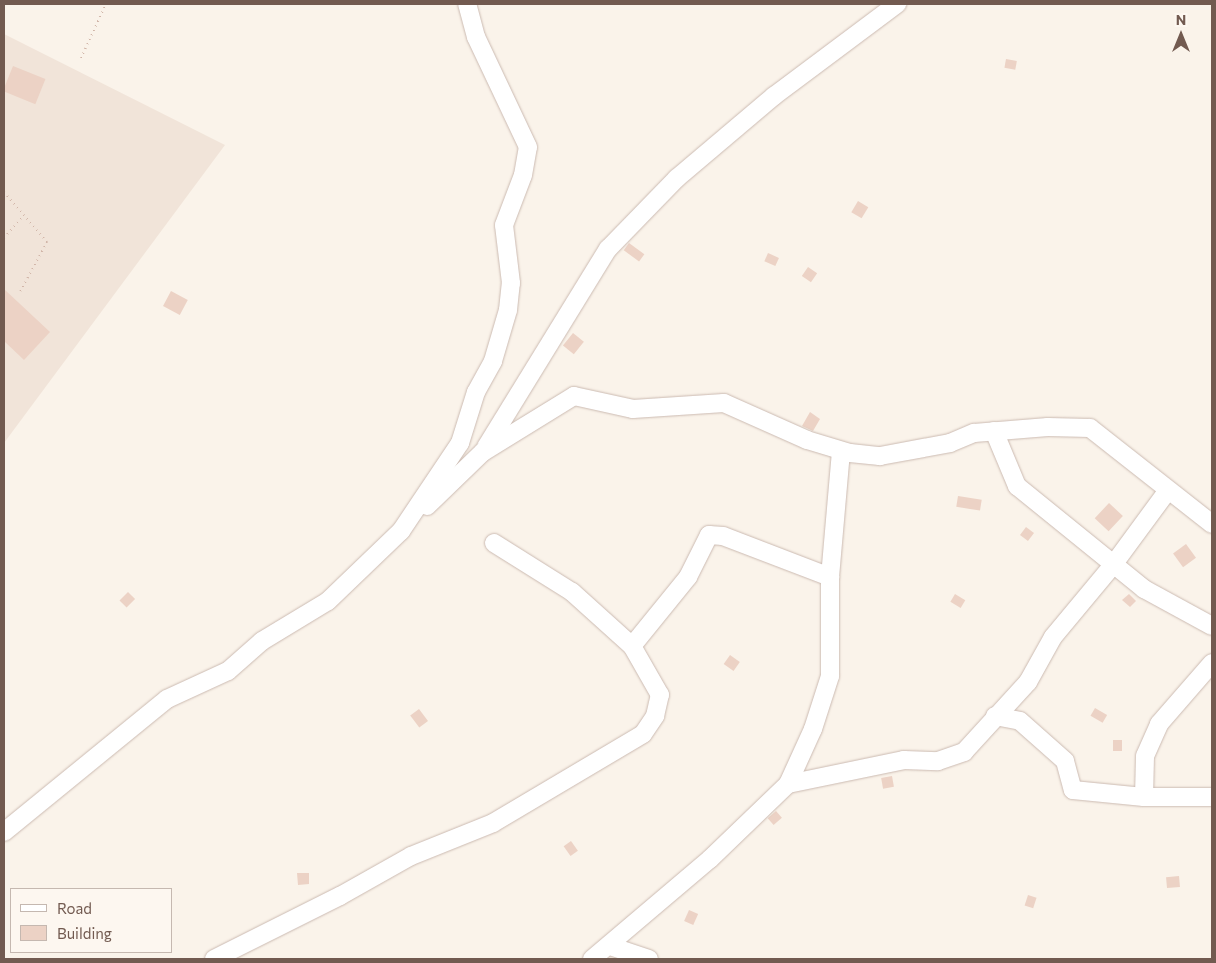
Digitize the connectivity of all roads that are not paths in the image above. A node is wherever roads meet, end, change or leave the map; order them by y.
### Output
1 (467, 4) edge
2 (897, 4) edge
3 (994, 431) junction
4 (841, 450) junction
5 (483, 452) junction
6 (1168, 490) junction
7 (1212, 524) edge
8 (401, 531) junction
9 (494, 543) dead end
10 (1113, 565) junction
11 (830, 577) junction
12 (1212, 626) edge
13 (632, 646) junction
14 (1212, 663) edge
15 (994, 716) junction
16 (788, 784) junction
17 (1144, 797) junction
18 (1212, 797) edge
19 (4, 832) edge
20 (610, 946) junction
21 (214, 959) edge
22 (592, 959) edge
23 (649, 959) edge

1 - 8 street
2 - 5 street
3 - 4 street
3 - 6 street
3 - 10 street
4 - 5 street
4 - 11 street
5 - 8 street
6 - 7 street
6 - 10 street
8 - 19 street
9 - 13 street
10 - 12 street
10 - 15 street
11 - 13 street
11 - 16 street
13 - 21 street
14 - 17 street
15 - 16 street
15 - 17 street
16 - 20 street
17 - 18 street
20 - 22 street
20 - 23 street

